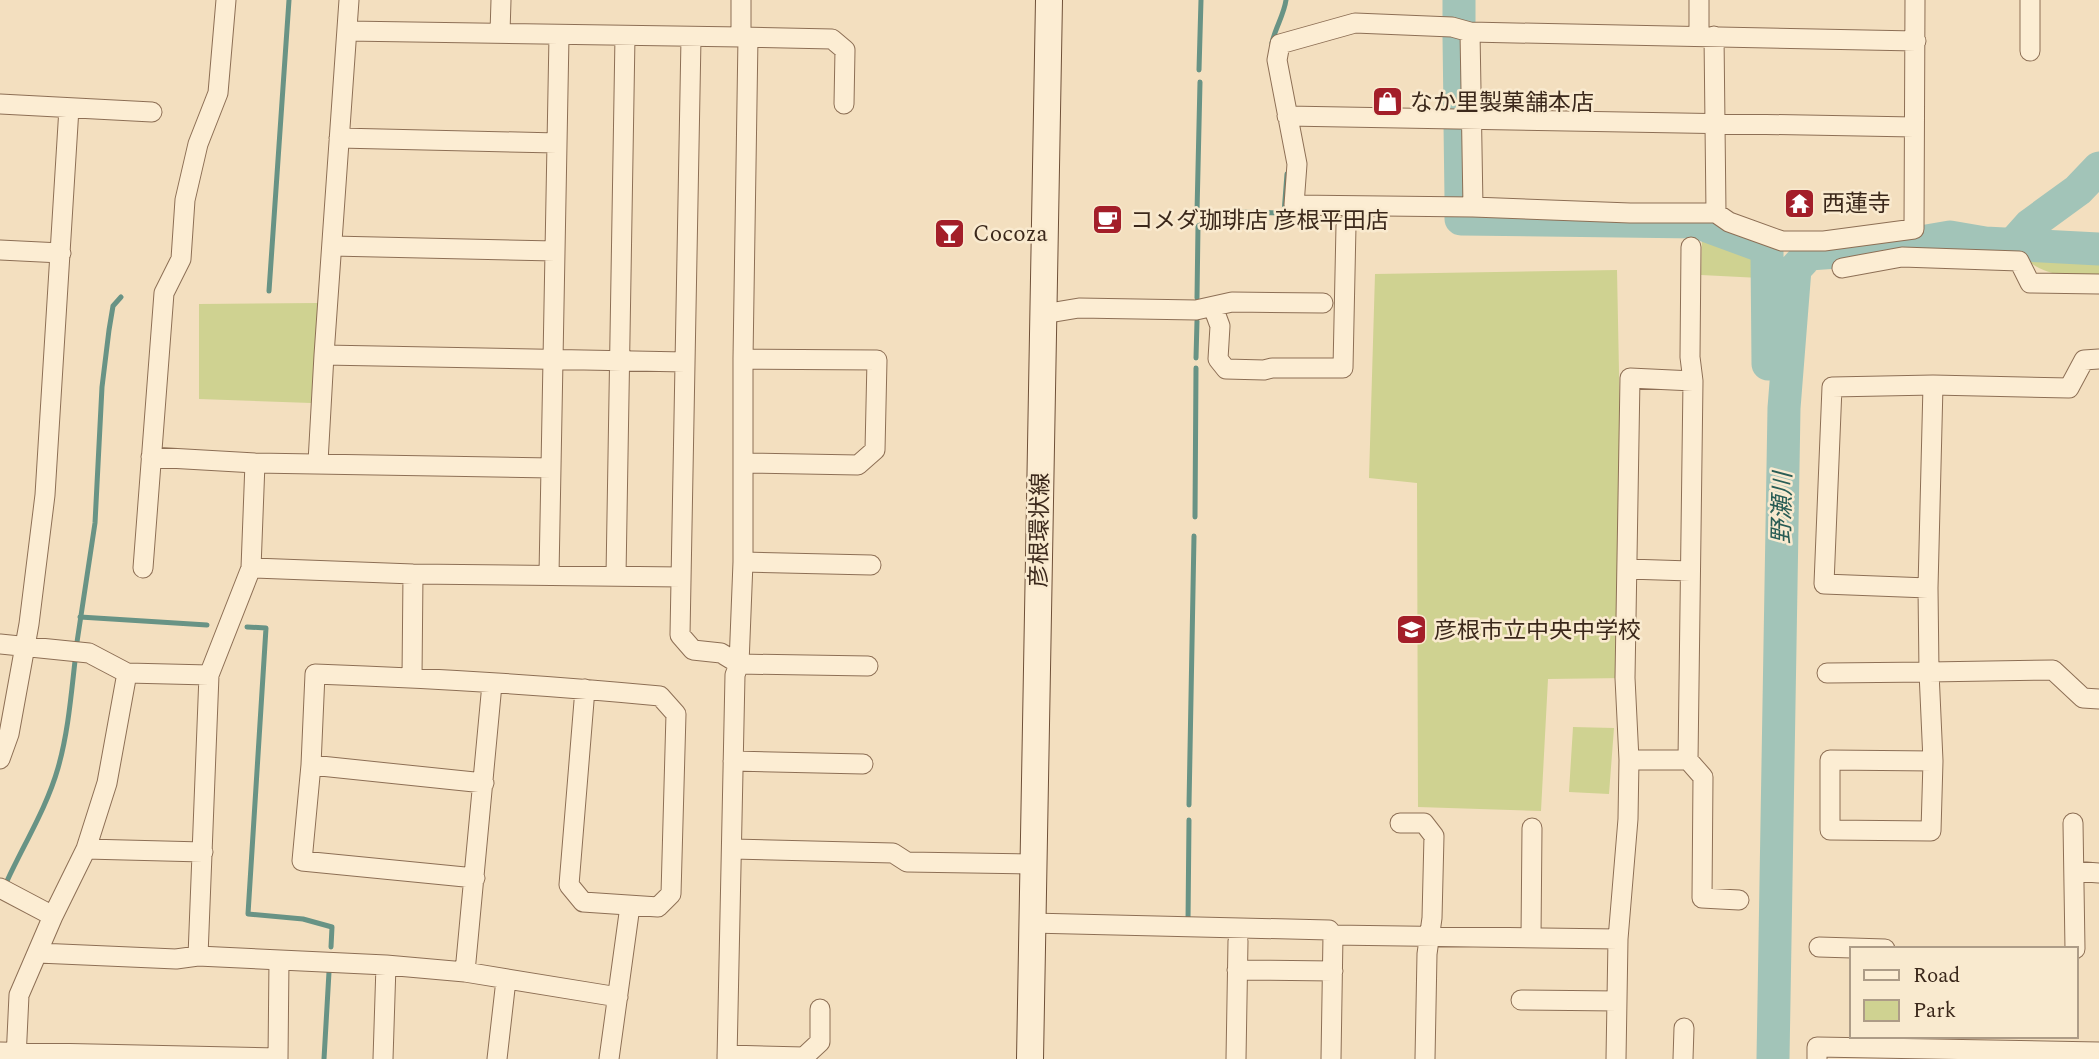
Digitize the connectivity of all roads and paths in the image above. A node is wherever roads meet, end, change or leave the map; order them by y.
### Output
1 (226, 0) edge
2 (349, 0) edge
3 (500, 0) edge
4 (741, 0) edge
5 (1049, 0) edge
6 (1699, 0) edge
7 (1915, 0) edge
8 (2030, 0) edge
9 (347, 31) junction
10 (1470, 32) junction
11 (500, 33) junction
12 (559, 36) junction
13 (1706, 36) junction
14 (625, 37) junction
15 (745, 37) junction
16 (691, 38) junction
17 (1916, 41) junction
18 (2030, 51) dead end
19 (0, 104) edge
20 (845, 104) dead end
21 (69, 108) junction
22 (152, 112) dead end
23 (1287, 116) junction
24 (1472, 119) junction
25 (1714, 123) junction
26 (1914, 127) junction
27 (339, 138) junction
28 (557, 143) junction
29 (1473, 207) junction
30 (1716, 213) junction
31 (1346, 226) dead end
32 (332, 246) junction
33 (1691, 247) dead end
34 (0, 250) edge
35 (555, 251) junction
36 (61, 253) junction
37 (1842, 268) dead end
38 (2099, 284) edge
39 (1323, 303) dead end
40 (1213, 307) junction
41 (1043, 314) junction
42 (324, 355) junction
43 (553, 359) junction
44 (743, 359) junction
45 (2099, 359) edge
46 (620, 360) junction
47 (685, 362) junction
48 (1693, 381) junction
49 (1933, 384) junction
50 (151, 457) junction
51 (255, 463) junction
52 (318, 463) junction
53 (744, 463) junction
54 (551, 468) junction
55 (743, 562) junction
56 (872, 565) dead end
57 (144, 568) dead end
58 (251, 568) junction
59 (1628, 569) junction
60 (1690, 570) junction
61 (413, 574) junction
62 (549, 575) junction
63 (616, 576) junction
64 (681, 577) junction
65 (1928, 588) junction
66 (0, 644) edge
67 (25, 646) junction
68 (739, 664) junction
69 (868, 666) dead end
70 (1929, 672) junction
71 (127, 673) junction
72 (1827, 673) dead end
73 (208, 675) junction
74 (412, 677) junction
75 (492, 684) junction
76 (585, 689) junction
77 (2099, 699) edge
78 (0, 759) edge
79 (1629, 760) junction
80 (1688, 760) junction
81 (733, 761) junction
82 (1933, 761) junction
83 (863, 764) dead end
84 (311, 765) junction
85 (484, 783) junction
86 (1400, 823) dead end
87 (2073, 823) dead end
88 (1532, 828) dead end
89 (86, 849) junction
90 (732, 849) junction
91 (203, 852) junction
92 (1033, 864) junction
93 (2074, 872) junction
94 (2099, 873) edge
95 (475, 877) junction
96 (0, 888) edge
97 (1739, 900) dead end
98 (630, 906) junction
99 (52, 916) junction
100 (1031, 923) junction
101 (1333, 935) junction
102 (1429, 936) junction
103 (1531, 937) junction
104 (1618, 939) junction
105 (1238, 941) dead end
106 (1819, 947) dead end
107 (2075, 947) edge
108 (1850, 948) edge
109 (37, 953) junction
110 (198, 956) junction
111 (279, 960) junction
112 (386, 965) junction
113 (1237, 970) junction
114 (1333, 971) junction
115 (466, 972) junction
116 (506, 980) junction
117 (618, 997) junction
118 (1521, 1000) dead end
119 (1617, 1001) junction
120 (820, 1009) dead end
121 (1684, 1028) dead end
122 (2076, 1044) edge
123 (2099, 1052) edge
124 (10, 1054) edge
125 (727, 1057) edge
126 (278, 1058) edge
127 (383, 1059) edge
128 (497, 1059) edge
129 (609, 1059) edge
130 (1030, 1059) edge
131 (1236, 1059) edge
132 (1331, 1059) edge
133 (1425, 1059) edge
134 (1616, 1059) edge
135 (1684, 1059) edge
136 (1817, 1059) edge

1 - 50 street
2 - 9 street
3 - 11 street
4 - 15 street
5 - 41 main road, 彦根環状線
6 - 13 street
7 - 17 street
8 - 18 street
9 - 11 street
9 - 27 street
10 - 13 street
10 - 23 street
10 - 24 street
11 - 12 street
12 - 14 street
12 - 28 street
13 - 17 street
13 - 25 street
14 - 16 street
14 - 46 street
15 - 16 street
15 - 20 street
15 - 44 street
16 - 47 street
17 - 26 street
19 - 21 street
21 - 22 street
21 - 36 street
23 - 24 street
23 - 29 street
24 - 25 street
24 - 29 street
25 - 26 street
25 - 30 street
26 - 30 street
27 - 28 street
27 - 32 street
28 - 35 street
29 - 30 street
31 - 40 street
32 - 35 street
32 - 42 street
33 - 48 street
34 - 36 street
35 - 43 street
36 - 67 street
37 - 38 street
39 - 40 street
40 - 41 street
41 - 92 main road, 彦根環状線
42 - 43 street
42 - 52 street
43 - 46 street
43 - 54 street
44 - 53 street
44 - 53 street
45 - 49 street
46 - 47 street
46 - 63 street
47 - 64 street
48 - 59 street
48 - 60 street
49 - 65 street
49 - 65 street
50 - 51 street
50 - 57 street
51 - 52 street
51 - 58 street
52 - 54 street
53 - 55 street
54 - 62 street
55 - 56 street
55 - 68 street
58 - 61 street
58 - 73 street
59 - 60 street
59 - 79 street
60 - 80 street
61 - 62 street
61 - 74 street
62 - 63 street
63 - 64 street
64 - 68 street
65 - 70 street
66 - 67 street
67 - 71 street
67 - 78 street
68 - 69 street
68 - 81 street
70 - 72 street
70 - 77 street
70 - 82 street
71 - 73 street
71 - 89 street
73 - 91 street
74 - 75 street
74 - 84 street
75 - 76 street
75 - 85 street
76 - 98 street
76 - 98 street
79 - 80 street
79 - 104 street
80 - 97 street
81 - 83 street
81 - 90 street
82 - 82 street
84 - 85 street
84 - 95 street
85 - 95 street
86 - 102 street
87 - 93 street
88 - 103 street
89 - 91 street
89 - 99 street
90 - 92 street
90 - 125 street
91 - 110 street
92 - 100 main road, 彦根環状線
93 - 94 street
93 - 107 street
95 - 115 street
96 - 99 street
98 - 117 street
99 - 109 street
100 - 101 street
100 - 130 main road, 彦根環状線
101 - 102 street
101 - 114 street
102 - 103 street
102 - 133 street
103 - 104 street
104 - 119 street
105 - 113 street
106 - 108 street
109 - 110 street
109 - 124 street
110 - 111 street
111 - 112 street
111 - 126 street
112 - 115 street
112 - 127 street
113 - 114 street
113 - 131 street
114 - 132 street
115 - 116 street
116 - 117 street
116 - 128 street
117 - 129 street
118 - 119 street
119 - 134 street
120 - 125 street
121 - 135 street
122 - 123 street
122 - 136 street
124 - 126 street

